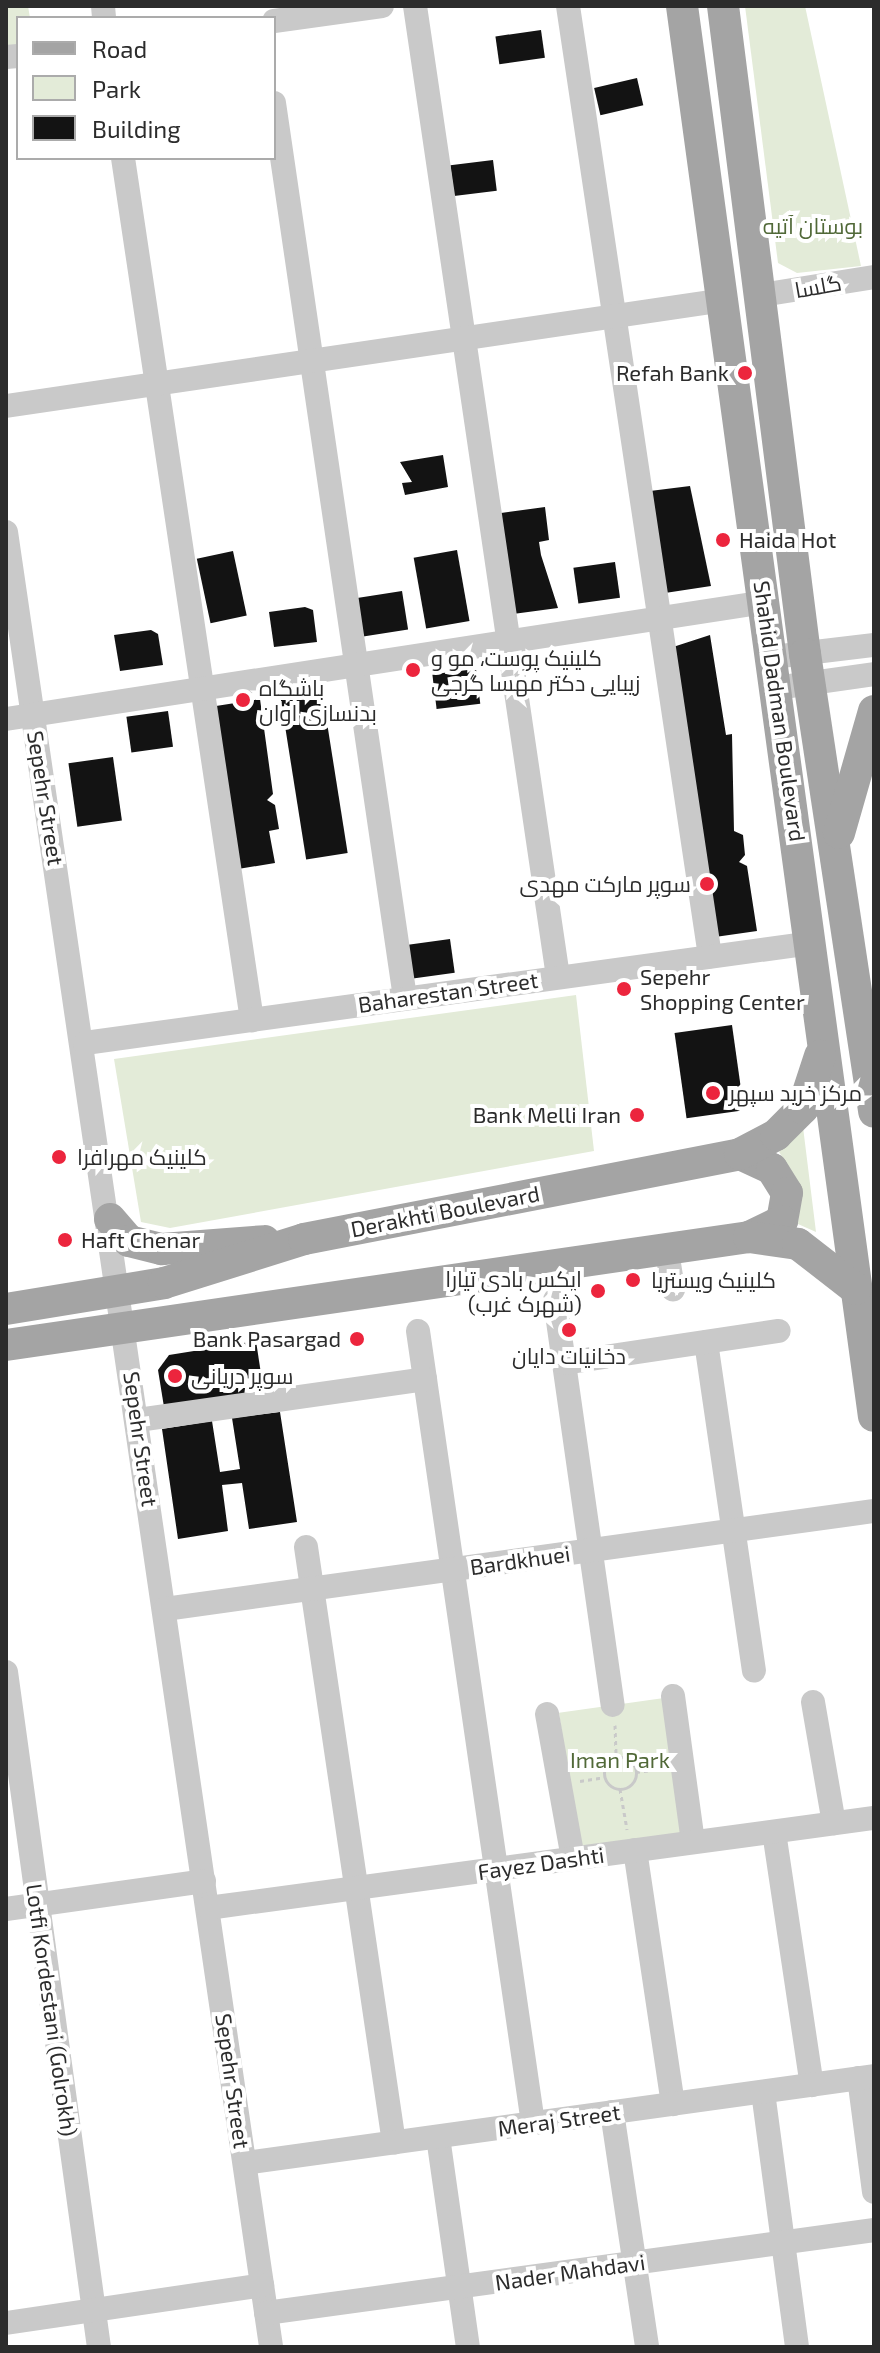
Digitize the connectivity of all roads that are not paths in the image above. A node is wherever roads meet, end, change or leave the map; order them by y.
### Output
1 (382, 6) edge
2 (415, 6) edge
3 (568, 6) edge
4 (682, 6) edge
5 (723, 6) edge
6 (276, 21) edge
7 (276, 117) edge
8 (123, 160) edge
9 (874, 277) edge
10 (762, 295) junction
11 (718, 301) junction
12 (611, 316) junction
13 (464, 338) junction
14 (311, 361) junction
15 (154, 384) junction
16 (6, 406) edge
17 (6, 532) edge
18 (765, 602) junction
19 (658, 621) junction
20 (507, 643) junction
21 (874, 645) edge
22 (355, 666) junction
23 (808, 668) junction
24 (774, 673) junction
25 (874, 674) edge
26 (202, 689) junction
27 (874, 711) edge
28 (32, 715) junction
29 (6, 719) edge
30 (835, 852) junction
31 (811, 943) junction
32 (710, 956) junction
33 (558, 977) junction
34 (405, 998) junction
35 (252, 1020) junction
36 (824, 1041) junction
37 (85, 1043) junction
38 (874, 1112) edge
39 (740, 1154) junction
40 (110, 1219) junction
41 (749, 1237) junction
42 (304, 1239) junction
43 (667, 1251) junction
44 (224, 1266) junction
45 (856, 1289) junction
46 (673, 1290) dead end
47 (120, 1292) junction
48 (555, 1300) dead end
49 (14, 1308) edge
50 (242, 1311) junction
51 (125, 1329) junction
52 (418, 1331) dead end
53 (779, 1331) dead end
54 (706, 1342) junction
55 (16, 1343) edge
56 (564, 1363) junction
57 (425, 1379) junction
58 (874, 1416) edge
59 (138, 1420) junction
60 (874, 1511) edge
61 (731, 1531) junction
62 (306, 1547) dead end
63 (591, 1550) junction
64 (452, 1569) junction
65 (311, 1589) junction
66 (165, 1609) junction
67 (754, 1671) dead end
68 (6, 1672) edge
69 (673, 1696) dead end
70 (813, 1702) dead end
71 (613, 1705) road end
72 (547, 1714) dead end
73 (874, 1818) edge
74 (834, 1823) junction
75 (774, 1832) junction
76 (693, 1842) junction
77 (632, 1846) junction
78 (573, 1859) junction
79 (496, 1869) junction
80 (204, 1881) junction
81 (356, 1888) junction
82 (37, 1904) junction
83 (208, 1908) junction
84 (6, 1909) edge
85 (866, 2077) edge
86 (812, 2085) junction
87 (763, 2092) junction
88 (673, 2104) junction
89 (612, 2112) junction
90 (533, 2123) junction
91 (438, 2137) junction
92 (394, 2143) junction
93 (245, 2163) junction
94 (874, 2192) edge
95 (874, 2230) edge
96 (783, 2243) junction
97 (635, 2263) junction
98 (262, 2285) junction
99 (458, 2287) junction
100 (94, 2310) junction
101 (266, 2313) junction
102 (6, 2323) edge
103 (99, 2347) edge
104 (271, 2347) edge
105 (468, 2347) edge
106 (647, 2347) edge
107 (797, 2347) edge

1 - 6 street
2 - 13 street
3 - 12 street
4 - 11 main road, Shahid Dadman Boulevard
5 - 10 main road, Shahid Dadman Boulevard
7 - 14 street
8 - 15 street
9 - 10 street, گلسا
10 - 23 main road, Shahid Dadman Boulevard
11 - 12 street
11 - 18 main road, Shahid Dadman Boulevard
12 - 13 street
12 - 19 street
13 - 14 street
13 - 20 street
14 - 15 street
14 - 22 street
15 - 16 street
15 - 26 street
17 - 28 street, Sepehr Street
18 - 19 street
18 - 24 main road, Shahid Dadman Boulevard
19 - 20 street
19 - 32 street
20 - 22 street
20 - 33 street
21 - 23 street
22 - 26 street
22 - 34 street
23 - 24 street
23 - 25 street
23 - 30 main road, Shahid Dadman Boulevard
24 - 31 main road, Shahid Dadman Boulevard
26 - 28 street
26 - 35 street
27 - 30 main road
28 - 29 street
28 - 37 street, Sepehr Street
30 - 38 main road, Shahid Dadman Boulevard
31 - 32 street, Baharestan Street
31 - 36 main road, Shahid Dadman Boulevard
32 - 33 street, Baharestan Street
33 - 34 street, Baharestan Street
34 - 35 street, Baharestan Street
35 - 37 street, Baharestan Street
36 - 39 main road, Derakhti Boulevard
36 - 45 main road, Shahid Dadman Boulevard
37 - 40 street, Sepehr Street
39 - 41 main road
39 - 42 main road, Derakhti Boulevard
40 - 42 main road
40 - 47 street, Sepehr Street
41 - 43 main road
41 - 45 main road
42 - 44 main road, Derakhti Boulevard
43 - 46 street
43 - 50 main road
44 - 47 main road, Derakhti Boulevard
44 - 50 main road
45 - 58 main road, Shahid Dadman Boulevard
47 - 49 main road, Derakhti Boulevard
47 - 51 street, Sepehr Street
48 - 56 street
49 - 55 main road
50 - 51 main road
51 - 55 main road
51 - 59 street, Sepehr Street
52 - 57 street
53 - 54 street
54 - 56 street
54 - 61 street
56 - 63 street
57 - 59 street
57 - 64 street
59 - 66 street, Sepehr Street
60 - 61 street, Bardkhuei
61 - 63 street, Bardkhuei
61 - 67 street
62 - 65 street
63 - 64 street, Bardkhuei
63 - 71 street
64 - 65 street, Bardkhuei
64 - 79 street
65 - 66 street, Bardkhuei
65 - 81 street
66 - 80 street, Sepehr Street
68 - 82 street, Lotfi Kordestani (Golrokh)
69 - 76 street
70 - 74 street
72 - 78 street
73 - 74 street, Fayez Dashti
74 - 75 street, Fayez Dashti
75 - 76 street, Fayez Dashti
75 - 86 street
76 - 77 street, Fayez Dashti
77 - 78 street, Fayez Dashti
77 - 88 street
78 - 79 street, Fayez Dashti
79 - 81 street, Fayez Dashti
79 - 90 street
80 - 82 street
80 - 83 street, Sepehr Street
81 - 83 street, Fayez Dashti
81 - 92 street
82 - 84 street
82 - 100 street, Lotfi Kordestani (Golrokh)
83 - 93 street, Sepehr Street
85 - 86 street, Meraj Street
85 - 94 street
86 - 87 street, Meraj Street
87 - 88 street, Meraj Street
87 - 96 street
88 - 89 street, Meraj Street
89 - 90 street, Meraj Street
89 - 97 street
90 - 91 street, Meraj Street
91 - 92 street, Meraj Street
91 - 99 street
92 - 93 street, Meraj Street
93 - 98 street, Sepehr Street
95 - 96 street, Nader Mahdavi
96 - 97 street, Nader Mahdavi
96 - 107 street
97 - 99 street, Nader Mahdavi
97 - 106 street
98 - 100 street
98 - 101 street, Sepehr Street
99 - 101 street, Nader Mahdavi
99 - 105 street
100 - 102 street
100 - 103 street, Lotfi Kordestani (Golrokh)
101 - 104 street, Sepehr Street

